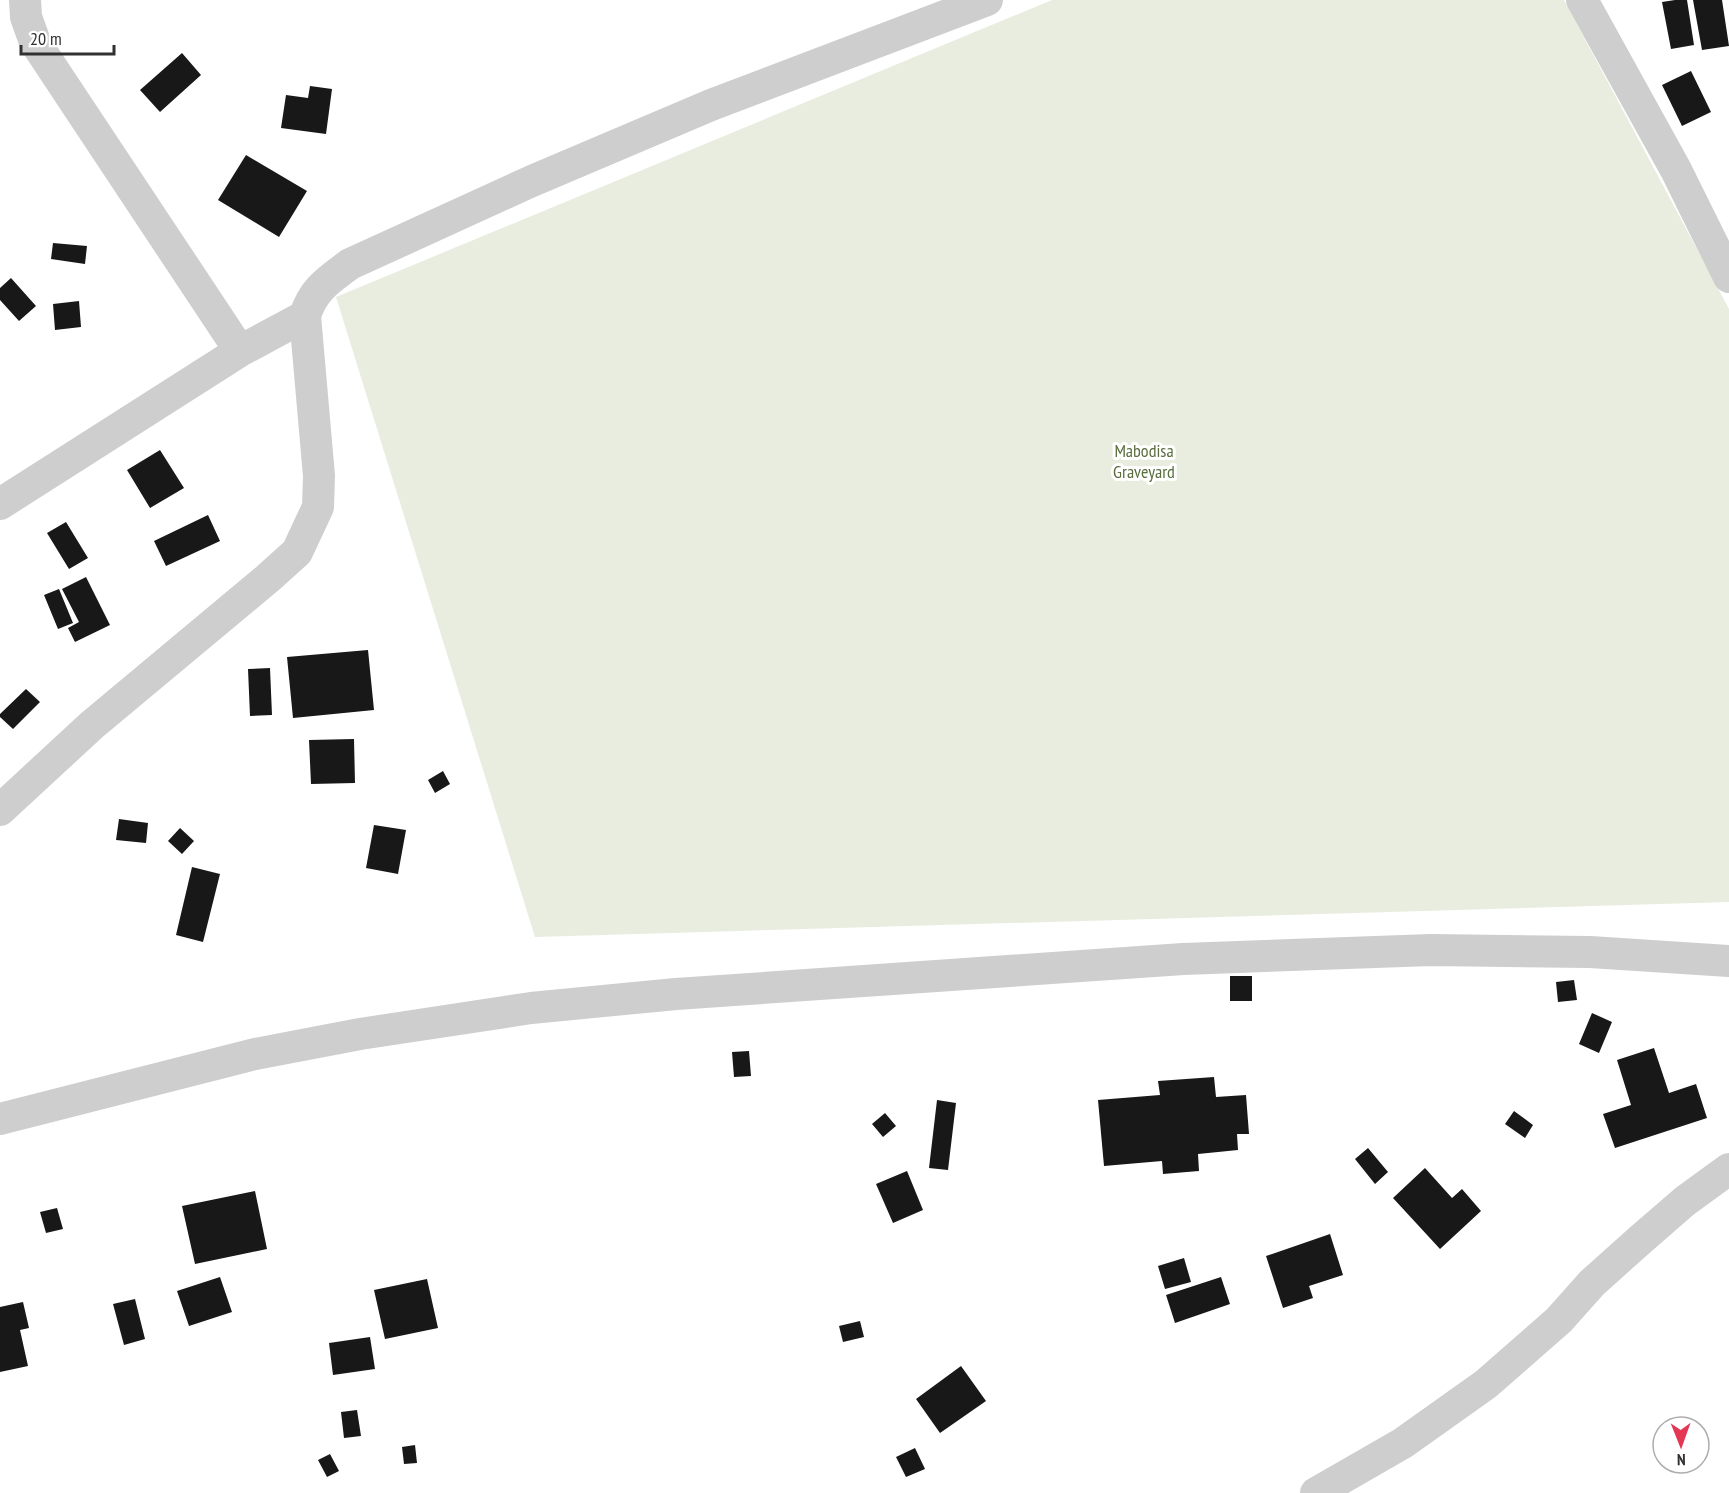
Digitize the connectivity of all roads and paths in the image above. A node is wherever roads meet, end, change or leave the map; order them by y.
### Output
1 (25, 0) edge
2 (987, 0) edge
3 (1582, 0) edge
4 (1729, 277) edge
5 (306, 316) junction
6 (240, 351) junction
7 (0, 504) edge
8 (0, 810) edge
9 (1729, 961) edge
10 (0, 1119) edge
11 (1729, 1169) edge
12 (1316, 1493) edge

1 - 6 street
2 - 5 street
3 - 4 street
5 - 6 street
5 - 8 street
6 - 7 street
9 - 10 street
11 - 12 street

